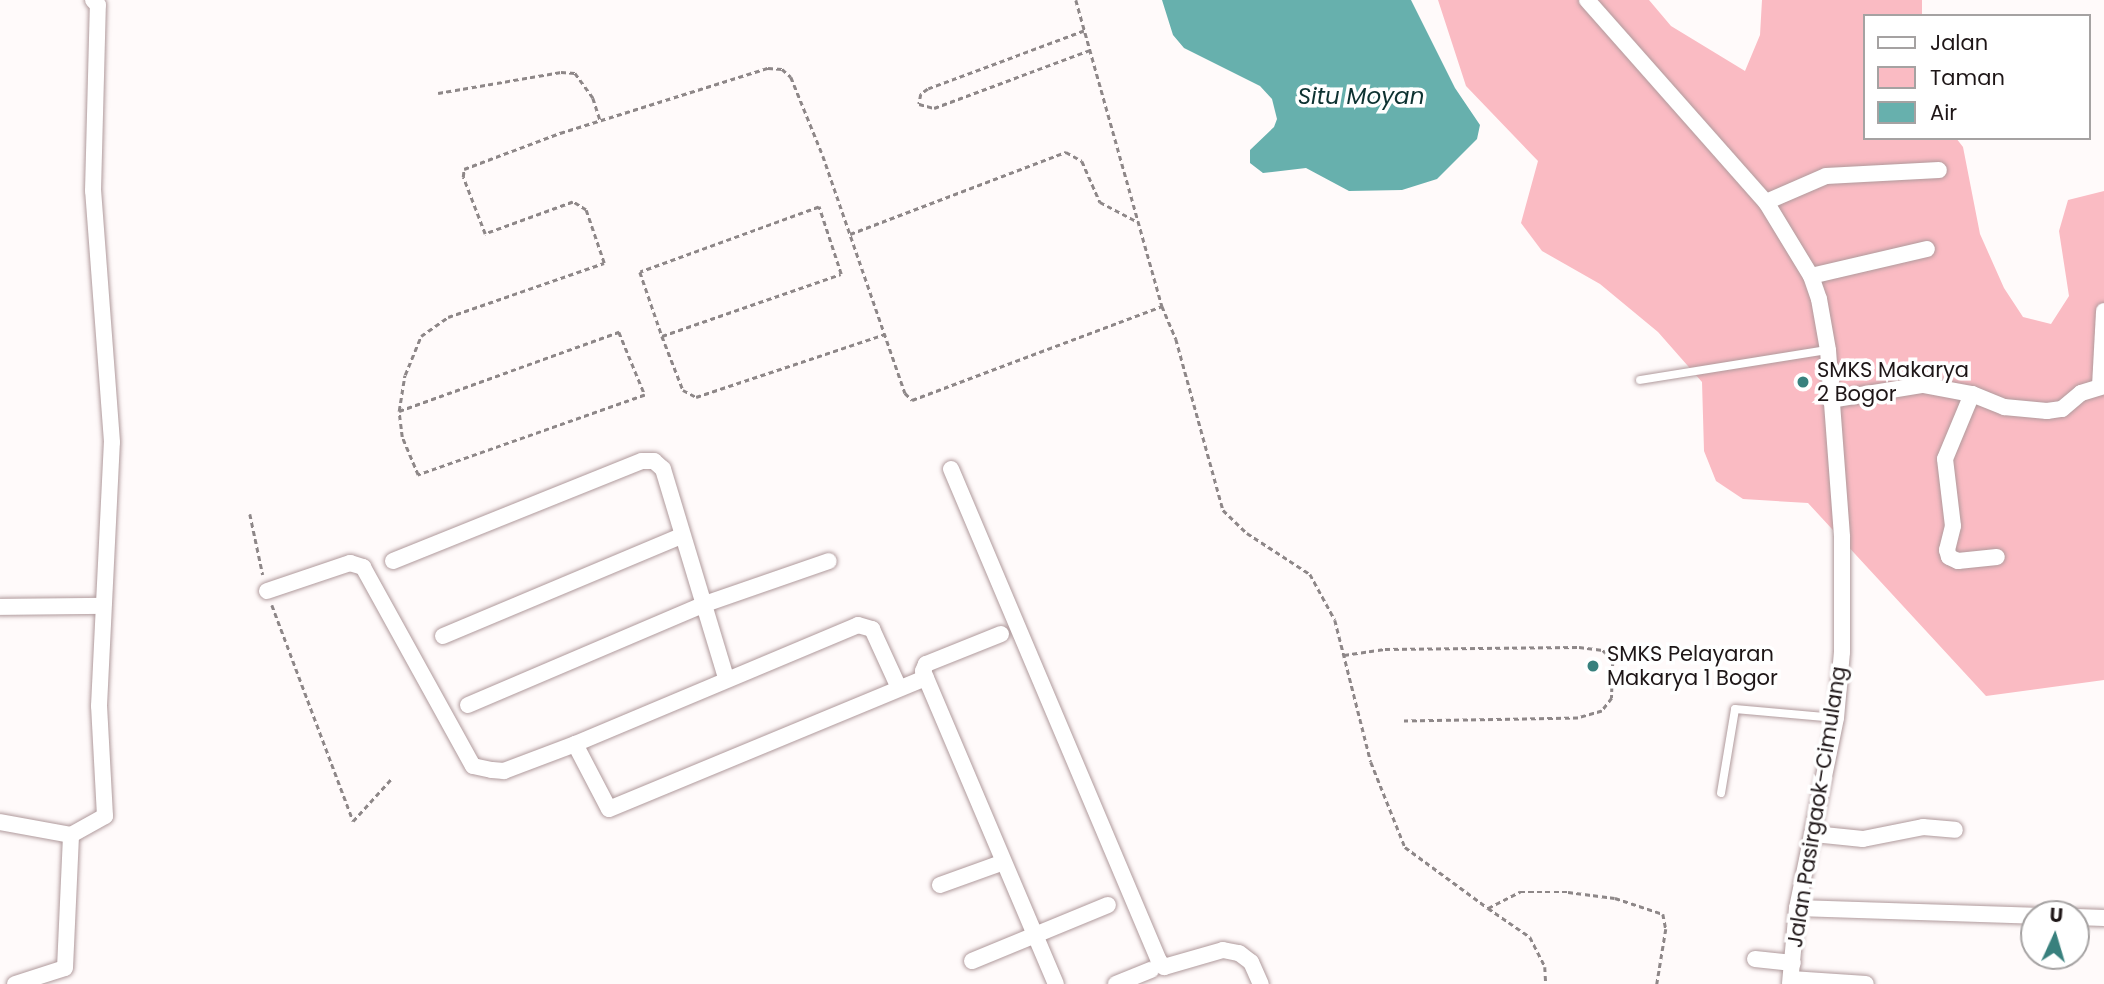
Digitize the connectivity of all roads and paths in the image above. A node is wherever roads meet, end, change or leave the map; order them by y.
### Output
1 (93, 0) edge
2 (1076, 0) edge
3 (1587, 0) edge
4 (1084, 30) junction
5 (1090, 50) junction
6 (438, 93) dead end
7 (600, 120) junction
8 (1940, 170) dead end
9 (1766, 202) junction
10 (1138, 222) junction
11 (850, 234) junction
12 (1927, 249) dead end
13 (1811, 276) junction
14 (1162, 306) junction
15 (2104, 311) edge
16 (885, 334) junction
17 (662, 336) junction
18 (1828, 351) junction
19 (1640, 380) dead end
20 (2102, 386) edge
21 (1972, 394) junction
22 (1830, 400) junction
23 (399, 411) junction
24 (951, 469) dead end
25 (250, 514) dead end
26 (681, 536) junction
27 (1997, 557) dead end
28 (393, 561) dead end
29 (829, 561) dead end
30 (267, 591) junction
31 (702, 605) junction
32 (0, 607) edge
33 (102, 607) junction
34 (1001, 634) dead end
35 (443, 636) dead end
36 (1344, 655) junction
37 (726, 678) junction
38 (926, 678) junction
39 (899, 688) junction
40 (468, 705) dead end
41 (1836, 718) junction
42 (1404, 721) dead end
43 (575, 744) junction
44 (392, 778) dead end
45 (1721, 793) dead end
46 (0, 822) edge
47 (1955, 830) dead end
48 (71, 835) junction
49 (1814, 835) junction
50 (1001, 863) junction
51 (940, 885) dead end
52 (1108, 905) dead end
53 (1488, 908) junction
54 (1797, 908) junction
55 (2020, 916) edge
56 (1032, 935) junction
57 (1755, 959) dead end
58 (972, 961) dead end
59 (1151, 970) dead end
60 (1792, 975) edge
61 (15, 984) edge
62 (1056, 984) edge
63 (1116, 984) edge
64 (1261, 984) edge
65 (1546, 984) edge
66 (1657, 984) edge
67 (1867, 984) edge

1 - 33 street
2 - 4 path
3 - 9 street, Jalan Pasirgaok–Cimulang
4 - 5 path
4 - 5 path
5 - 10 path
6 - 7 path
7 - 11 path
7 - 23 path
8 - 9 street
9 - 13 street, Jalan Pasirgaok–Cimulang
10 - 11 path
10 - 14 path
11 - 16 path
12 - 13 street
13 - 18 street, Jalan Pasirgaok–Cimulang
14 - 16 path
14 - 36 path
15 - 20 street
16 - 17 path
17 - 17 path
18 - 19 lane
18 - 22 street, Jalan Pasirgaok–Cimulang
20 - 21 street
21 - 22 street
21 - 27 street
22 - 41 street, Jalan Pasirgaok–Cimulang
23 - 23 path
24 - 64 street
25 - 30 path
26 - 28 street
26 - 31 street
26 - 35 street
29 - 31 street
30 - 43 street
30 - 44 path
31 - 37 street
31 - 40 street
32 - 33 street
33 - 48 street
34 - 38 street
36 - 42 path
36 - 53 path
37 - 39 street
37 - 43 street
38 - 39 street
38 - 50 street
39 - 43 street
41 - 45 lane
41 - 49 street, Jalan Pasirgaok–Cimulang
46 - 48 street
47 - 49 street
48 - 61 street
49 - 54 street, Jalan Pasirgaok–Cimulang
50 - 51 street
50 - 56 street
52 - 56 street
53 - 65 path
53 - 66 path
54 - 55 street
54 - 60 street, Jalan Pasirgaok–Cimulang
56 - 58 street
56 - 62 street
57 - 60 street
59 - 63 street
60 - 67 street

